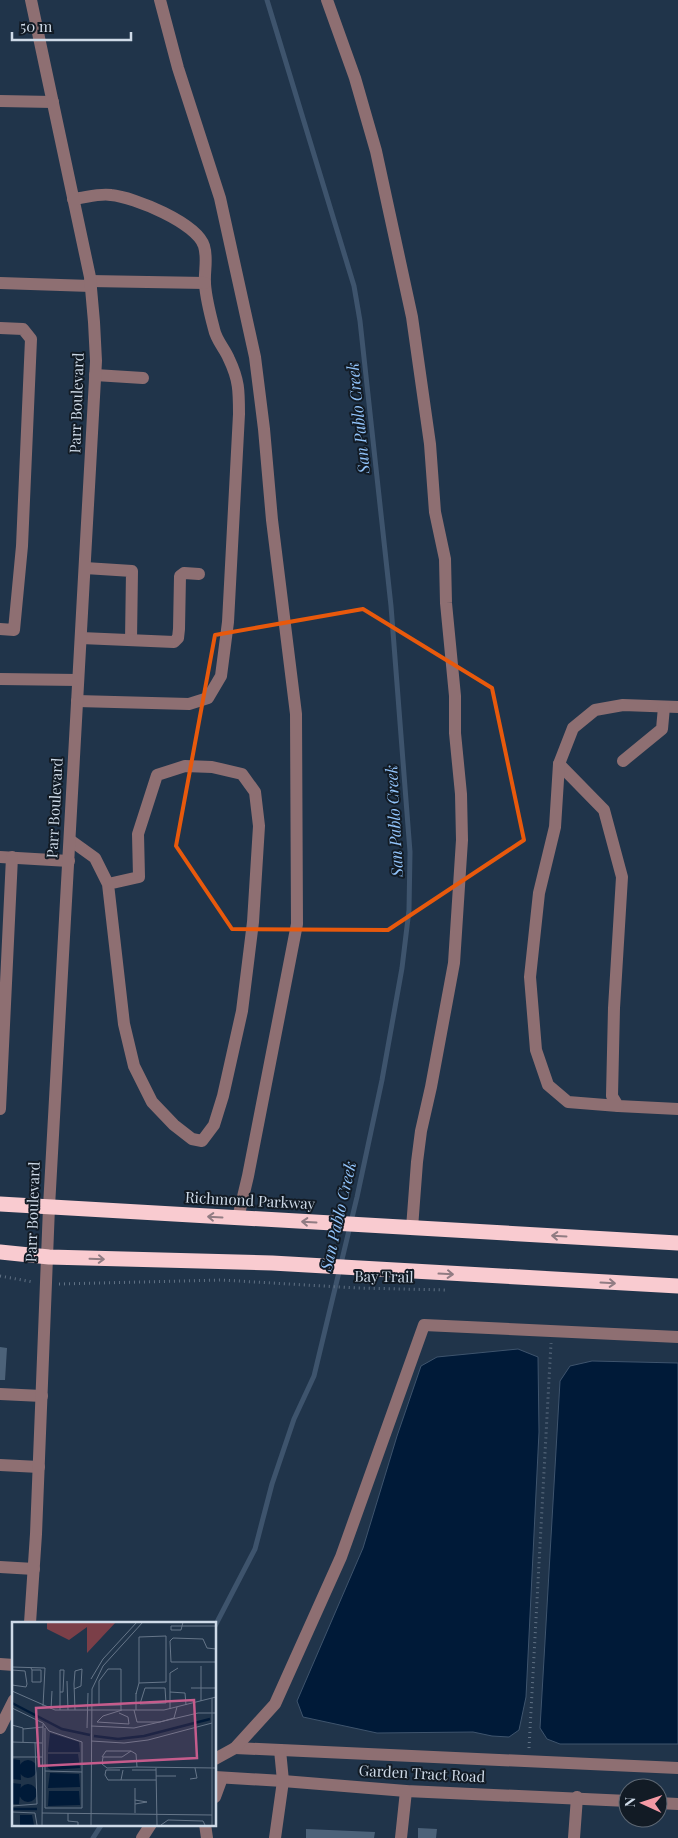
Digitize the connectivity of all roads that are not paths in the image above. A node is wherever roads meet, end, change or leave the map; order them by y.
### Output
1 (31, 0) edge
2 (160, 0) edge
3 (327, 0) edge
4 (0, 101) edge
5 (53, 102) junction
6 (73, 199) junction
7 (205, 283) junction
8 (0, 284) edge
9 (91, 284) junction
10 (0, 328) edge
11 (95, 375) junction
12 (143, 378) dead end
13 (85, 568) junction
14 (199, 574) dead end
15 (0, 629) edge
16 (81, 638) junction
17 (131, 640) junction
18 (0, 679) edge
19 (78, 680) junction
20 (77, 701) junction
21 (664, 707) junction
22 (678, 707) edge
23 (623, 761) dead end
24 (559, 764) junction
25 (70, 840) junction
26 (6, 857) edge
27 (68, 861) junction
28 (108, 884) junction
29 (618, 1106) junction
30 (0, 1109) edge
31 (678, 1109) edge
32 (0, 1204) edge
33 (49, 1207) junction
34 (238, 1218) junction
35 (412, 1228) junction
36 (678, 1243) edge
37 (0, 1252) edge
38 (48, 1257) junction
39 (678, 1286) edge
40 (678, 1337) edge
41 (0, 1394) edge
42 (42, 1396) junction
43 (0, 1465) edge
44 (39, 1467) junction
45 (0, 1567) edge
46 (34, 1569) junction
47 (30, 1622) edge
48 (12, 1704) edge
49 (0, 1728) edge
50 (235, 1748) junction
51 (280, 1750) junction
52 (216, 1758) edge
53 (678, 1768) edge
54 (219, 1777) edge
55 (283, 1780) junction
56 (406, 1791) junction
57 (216, 1792) edge
58 (577, 1797) junction
59 (618, 1800) edge
60 (150, 1826) edge
61 (142, 1838) edge
62 (275, 1838) edge
63 (401, 1838) edge
64 (574, 1838) edge

1 - 5 street, Parr Boulevard
2 - 34 street
3 - 35 street
4 - 5 street
5 - 6 street, Parr Boulevard
6 - 7 street
6 - 9 street, Parr Boulevard
7 - 9 street
7 - 20 street
8 - 9 street
9 - 11 street, Parr Boulevard
10 - 15 street
11 - 12 street
11 - 13 street, Parr Boulevard
13 - 16 street, Parr Boulevard
13 - 17 street
14 - 17 street
16 - 17 street
16 - 19 street, Parr Boulevard
18 - 19 street
19 - 20 street, Parr Boulevard
20 - 25 street, Parr Boulevard
21 - 22 street
21 - 23 street
21 - 24 street
24 - 29 street
24 - 29 street
25 - 27 street, Parr Boulevard
25 - 28 street
26 - 27 street
26 - 30 street
27 - 33 street, Parr Boulevard
28 - 28 street
29 - 31 street
32 - 33 highway, Richmond Parkway
34 -> 33 highway, Richmond Parkway
33 - 38 street, Parr Boulevard
35 -> 34 highway, Richmond Parkway
36 -> 35 highway, Richmond Parkway
37 - 38 highway
38 -> 39 highway
38 - 42 street, Parr Boulevard
40 - 50 street
41 - 42 street
42 - 44 street, Parr Boulevard
43 - 44 street
44 - 46 street, Parr Boulevard
45 - 46 street
46 - 47 street, Parr Boulevard
48 - 49 street
50 - 51 street
50 - 52 street
51 - 53 street
51 - 55 street
54 - 55 street, Garden Tract Road
54 - 57 street
55 - 56 street, Garden Tract Road
55 - 62 street
56 - 58 street, Garden Tract Road
56 - 63 street
58 - 59 street, Garden Tract Road
58 - 64 street
60 - 61 street

